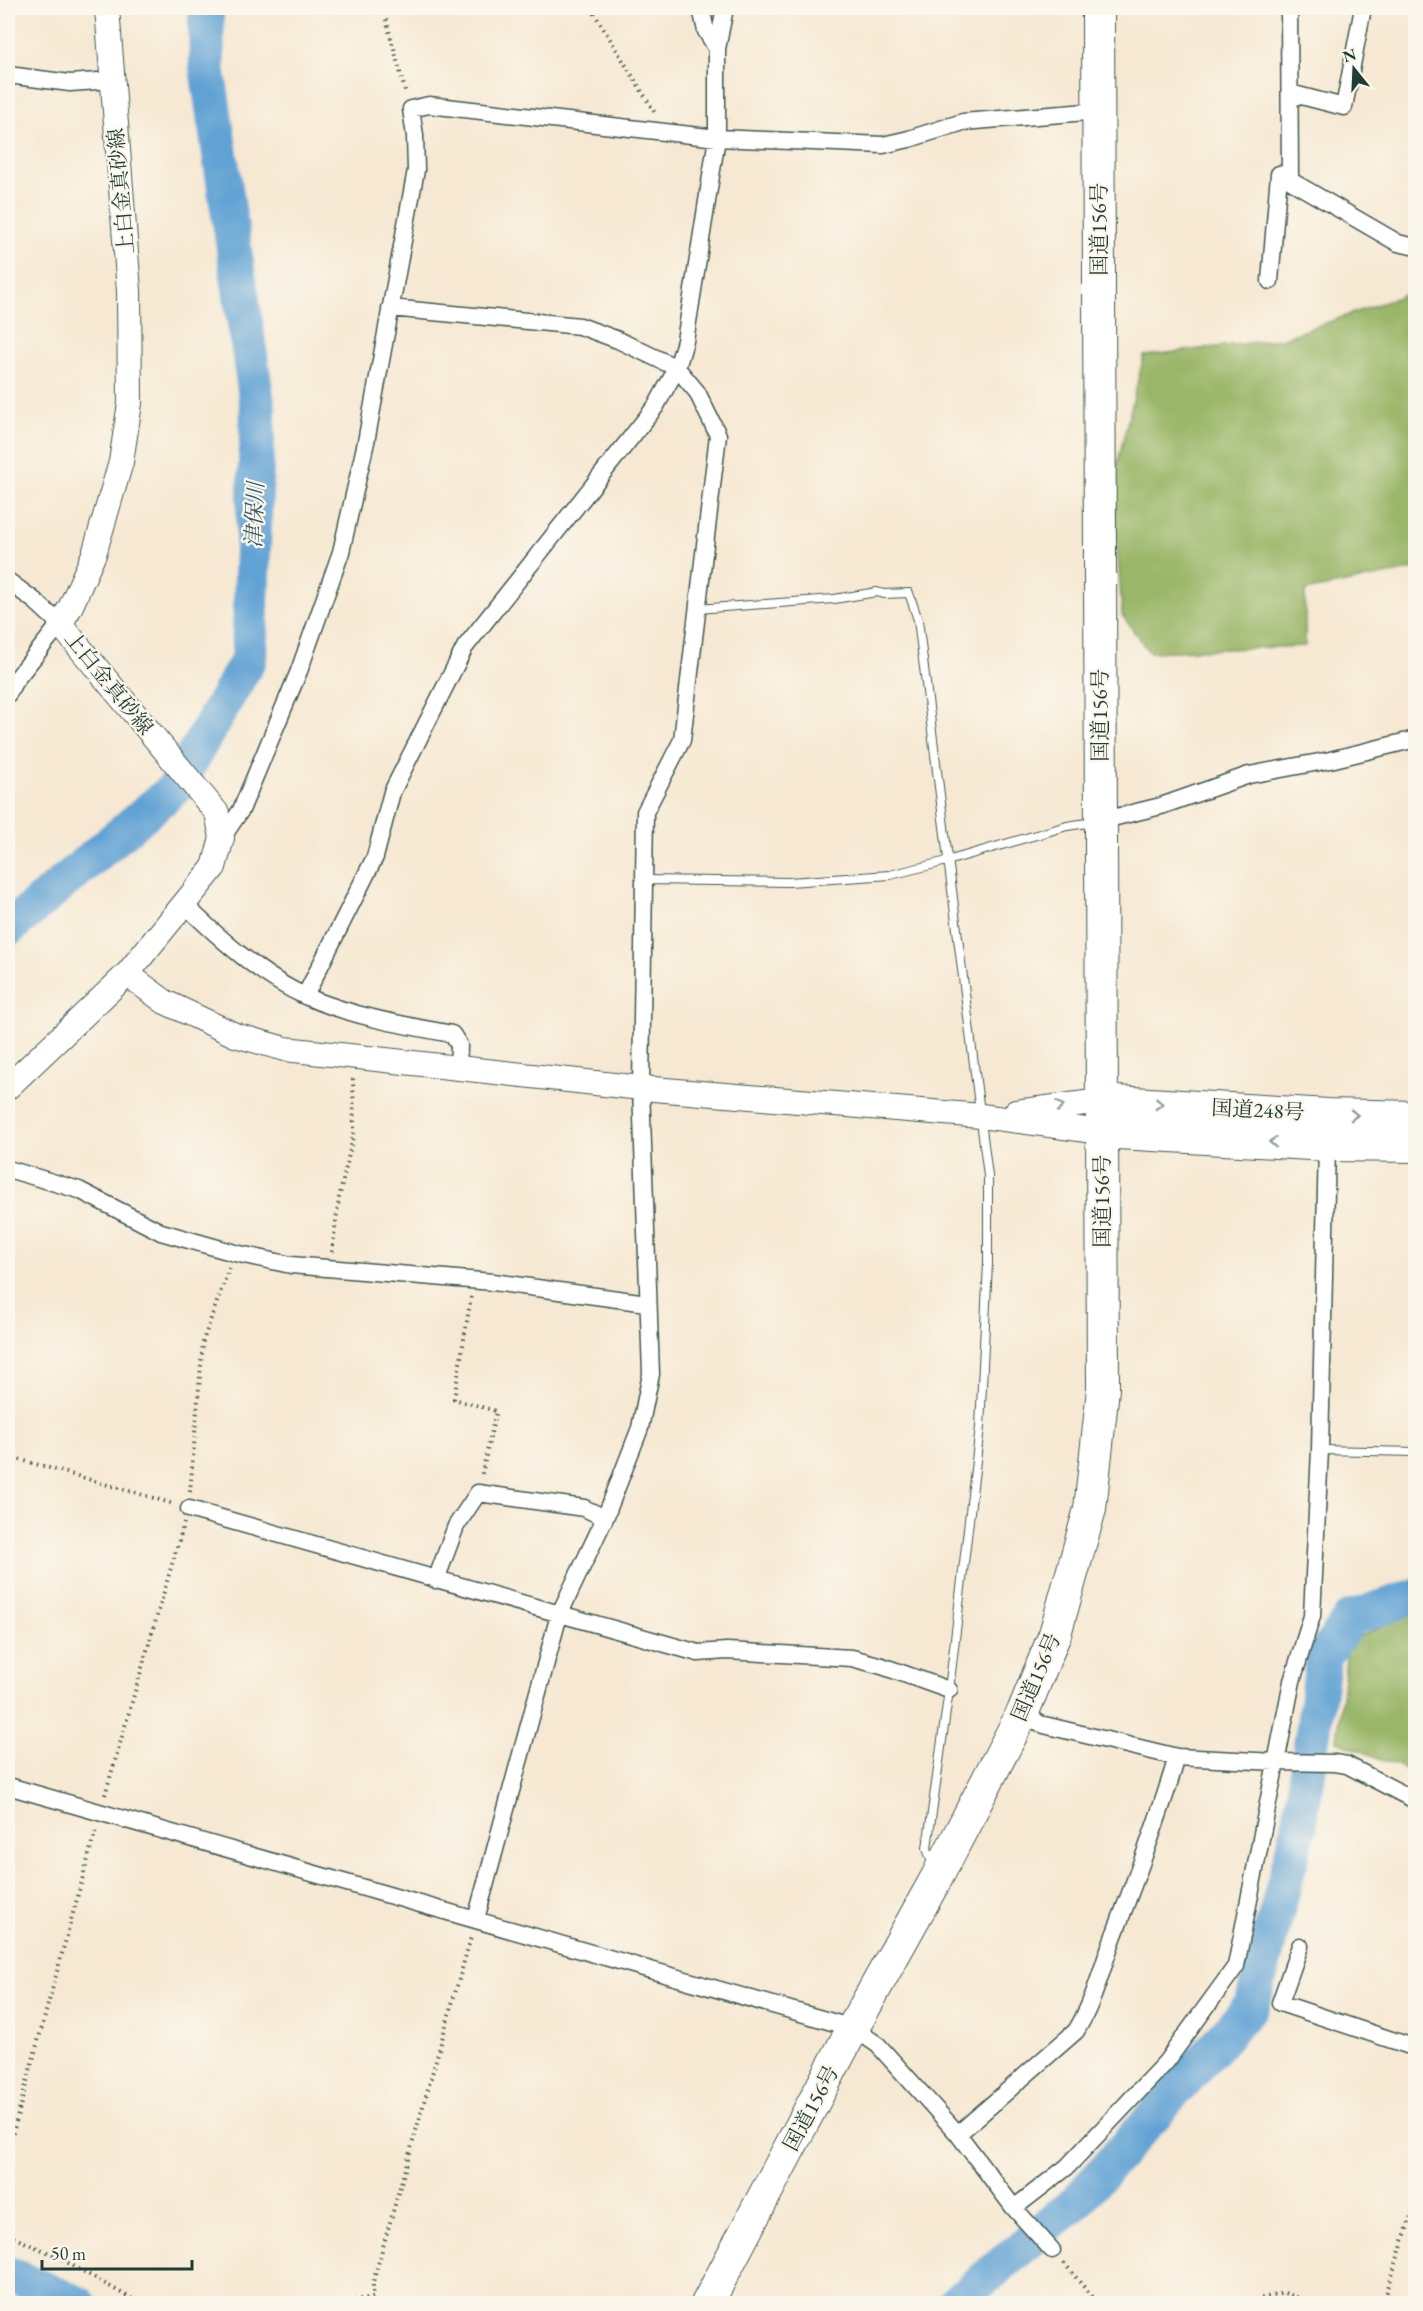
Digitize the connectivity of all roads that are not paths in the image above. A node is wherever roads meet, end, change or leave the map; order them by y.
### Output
1 (107, 8) edge
2 (701, 8) edge
3 (725, 8) edge
4 (1098, 8) edge
5 (1289, 8) edge
6 (1363, 8) edge
7 (717, 49) junction
8 (8, 75) edge
9 (112, 80) junction
10 (1290, 93) junction
11 (1099, 111) junction
12 (717, 138) junction
13 (1290, 180) junction
14 (1416, 247) edge
15 (1270, 281) dead end
16 (390, 308) junction
17 (677, 368) junction
18 (8, 581) edge
19 (697, 609) junction
20 (65, 629) junction
21 (8, 694) edge
22 (1416, 739) edge
23 (1100, 821) junction
24 (222, 838) junction
25 (947, 861) junction
26 (643, 880) junction
27 (184, 904) junction
28 (127, 974) junction
29 (305, 996) junction
30 (458, 1069) junction
31 (8, 1087) edge
32 (640, 1088) junction
33 (1101, 1101) junction
34 (981, 1116) junction
35 (1416, 1117) edge
36 (1101, 1132) junction
37 (1327, 1145) junction
38 (1416, 1146) edge
39 (8, 1168) edge
40 (647, 1303) junction
41 (1320, 1450) junction
42 (1416, 1452) edge
43 (189, 1509) road end
44 (605, 1518) junction
45 (436, 1580) junction
46 (559, 1615) junction
47 (949, 1690) junction
48 (1023, 1712) junction
49 (1177, 1757) junction
50 (1280, 1762) junction
51 (8, 1786) edge
52 (1416, 1801) edge
53 (937, 1877) junction
54 (476, 1919) junction
55 (1300, 1946) dead end
56 (853, 2028) junction
57 (1416, 2048) edge
58 (958, 2134) junction
59 (1018, 2212) junction
60 (1052, 2250) road end
61 (707, 2304) edge

1 - 9 main road, 上白金真砂線
2 - 7 street
3 - 7 street
4 - 11 highway, 国道156号
5 - 10 street
6 - 10 street
7 - 12 street
8 - 9 street
9 - 20 main road, 上白金真砂線
10 - 13 street
11 - 12 street
11 - 23 highway, 国道156号
12 - 16 street
12 - 17 street
13 - 14 street
13 - 15 street
16 - 17 street
16 - 24 street
17 - 19 street
17 - 29 street
18 - 20 street
19 - 25 lane
19 - 26 street
20 - 21 street
20 - 24 main road, 上白金真砂線
22 - 23 street
23 - 25 lane
23 - 33 highway, 国道156号
24 - 27 main road, 上白金真砂線
25 - 26 lane
25 - 34 lane
26 - 32 street
27 - 28 main road, 上白金真砂線
27 - 29 street
28 - 30 main road
28 - 31 main road, 上白金真砂線
29 - 30 street
30 - 32 main road
32 - 34 main road
32 - 40 street
34 -> 33 main road
33 -> 35 highway, 国道248号
33 - 36 highway, 国道156号
34 - 36 main road
34 - 47 lane
37 -> 36 highway, 国道248号
36 - 48 highway, 国道156号
37 - 38 highway, 国道248号
37 - 41 street
39 - 40 street
40 - 44 street
41 - 42 lane
41 - 50 street
43 - 45 street
44 - 45 street
44 - 46 street
45 - 46 street
46 - 47 street
46 - 54 street
47 - 53 lane
48 - 49 street
48 - 53 highway, 国道156号
49 - 50 street
49 - 58 street
50 - 52 street
50 - 59 street
51 - 54 street
53 - 56 highway, 国道156号
54 - 56 street
55 - 57 street
56 - 58 street
56 - 61 highway, 国道156号
58 - 59 street
59 - 60 street

